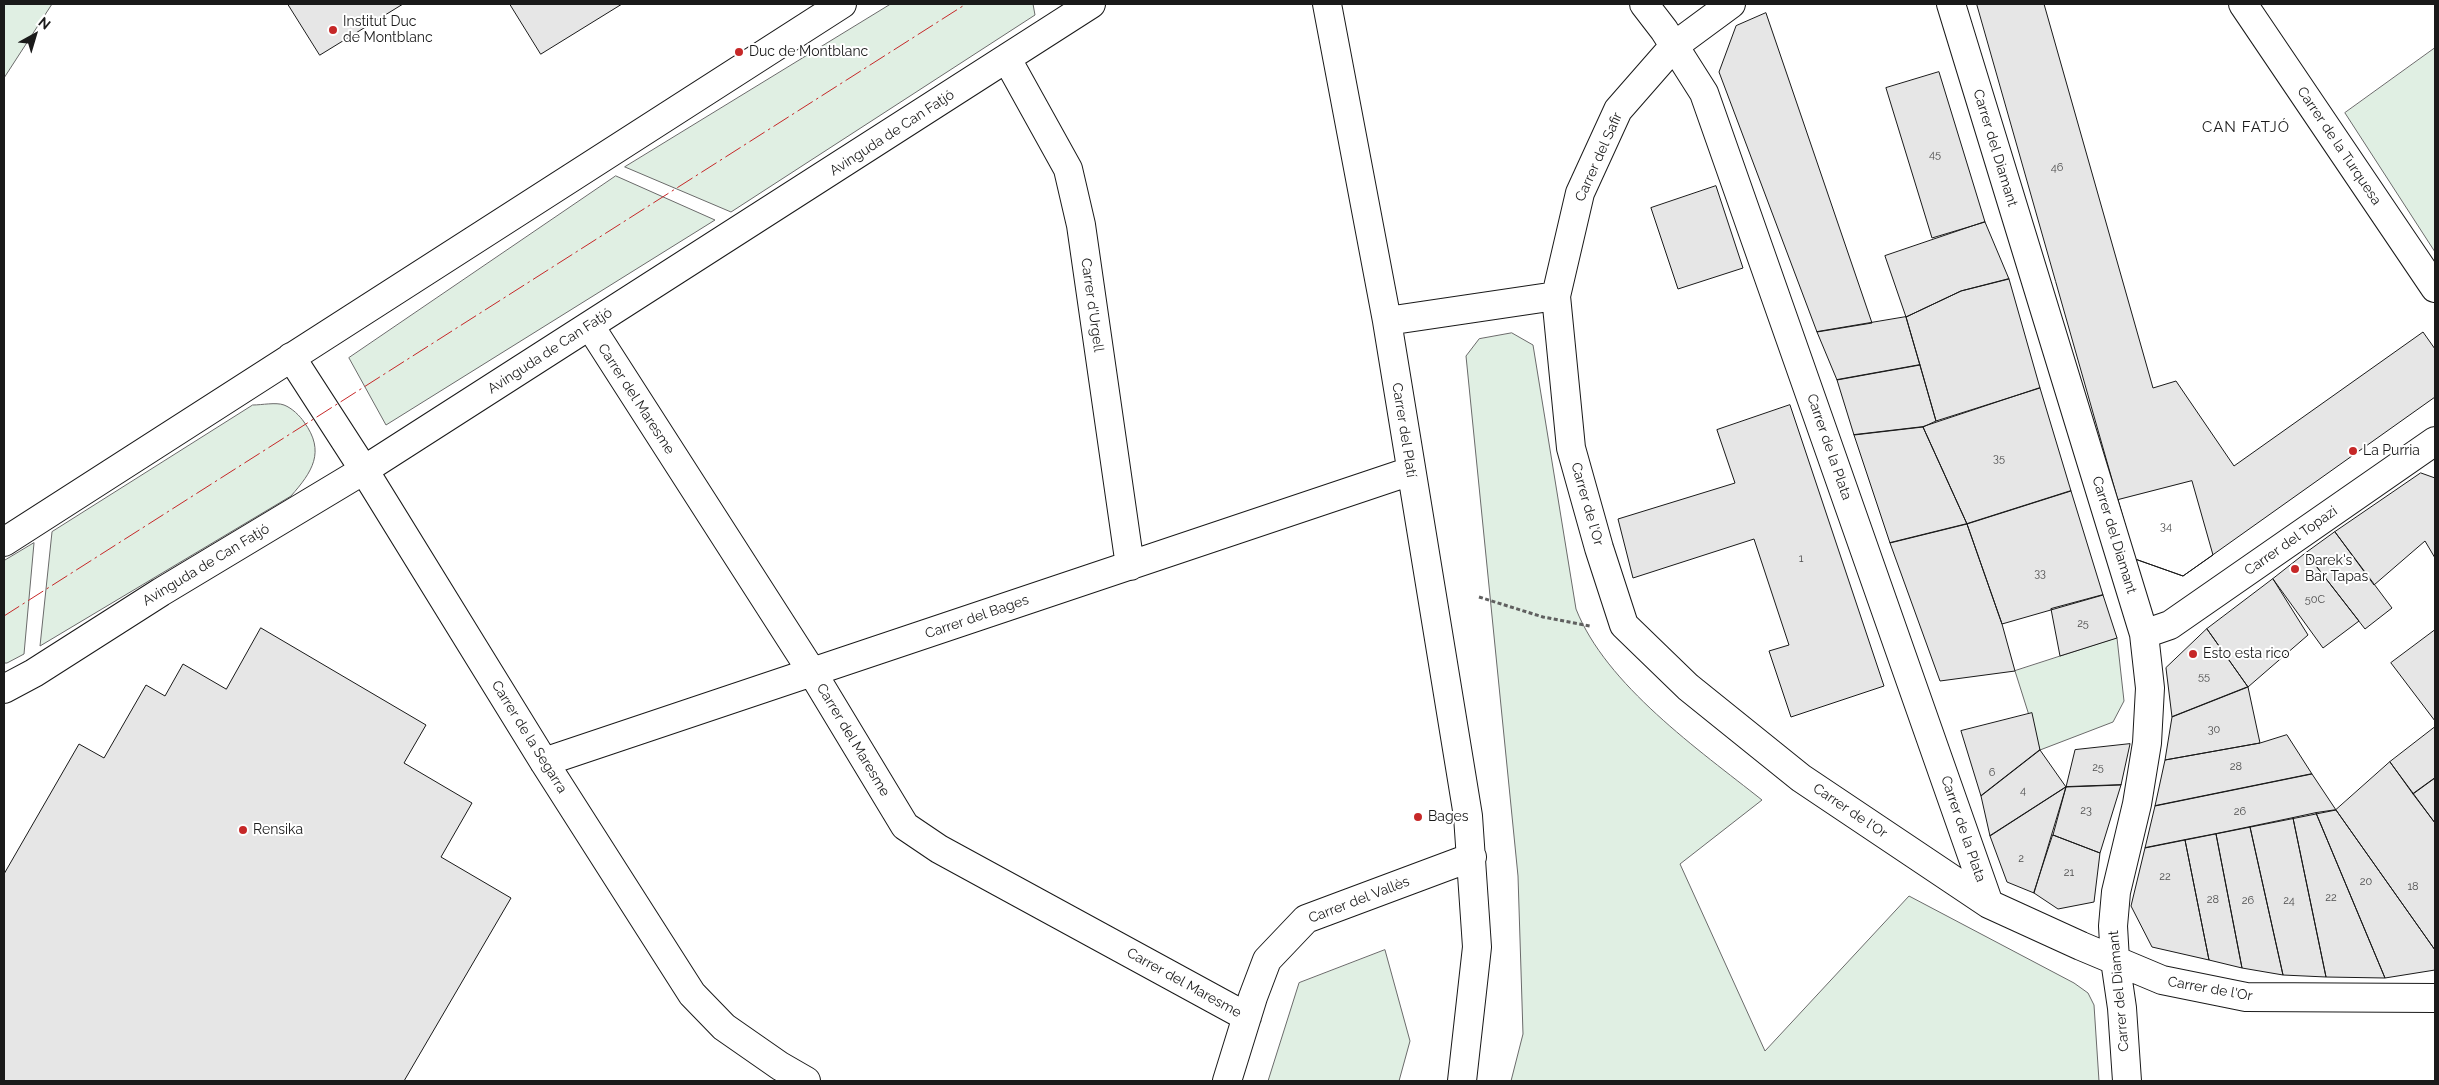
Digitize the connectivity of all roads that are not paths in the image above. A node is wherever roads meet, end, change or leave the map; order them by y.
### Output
1 (842, 4) edge
2 (1091, 4) edge
3 (1327, 4) edge
4 (1644, 4) edge
5 (1731, 4) edge
6 (1951, 4) edge
7 (2243, 4) edge
8 (1674, 46) junction
9 (1007, 59) junction
10 (2435, 288) edge
11 (1556, 296) junction
12 (1387, 321) junction
13 (590, 326) junction
14 (291, 357) junction
15 (2435, 442) edge
16 (364, 470) junction
17 (1411, 471) junction
18 (15, 524) edge
19 (4, 542) edge
20 (1130, 566) junction
21 (2144, 634) junction
22 (812, 672) junction
23 (4, 689) edge
24 (544, 762) junction
25 (1472, 857) junction
26 (1989, 904) junction
27 (2115, 960) junction
28 (2435, 998) edge
29 (1246, 1017) junction
30 (806, 1081) edge
31 (1227, 1081) edge
32 (1462, 1081) edge
33 (2127, 1081) edge

1 - 14 street
2 - 9 street, Avinguda de Can Fatjó
3 - 12 street, Carrer del Platí
4 - 8 street, Carrer de la Plata
5 - 8 street, Carrer del Safir
6 - 21 street, Carrer del Diamant
7 - 10 street, Carrer de la Turquesa
8 - 11 street, Carrer del Safir
8 - 26 street, Carrer de la Plata
9 - 13 street, Avinguda de Can Fatjó
9 - 20 street, Carrer d'Urgell
11 - 12 street
11 - 26 street, Carrer de l'Or
12 - 17 street, Carrer del Platí
13 - 16 street, Avinguda de Can Fatjó
13 - 22 street, Carrer del Maresme
14 - 16 street, Carrer de la Segarra
14 - 18 street
15 - 21 street, Carrer del Topazi
16 - 23 street, Avinguda de Can Fatjó
16 - 24 street, Carrer de la Segarra
17 - 20 street, Carrer del Bages
17 - 25 street, Carrer del Platí
18 - 19 street
20 - 22 street, Carrer del Bages
21 - 27 street, Carrer del Diamant
22 - 24 street, Carrer del Bages
22 - 29 street, Carrer del Maresme
24 - 30 street, Carrer de la Segarra
25 - 29 street, Carrer del Vallès
25 - 32 street, Carrer del Platí
26 - 27 street, Carrer de l'Or
27 - 28 street, Carrer de l'Or
27 - 33 street, Carrer del Diamant
29 - 31 street, Carrer del Vallès

